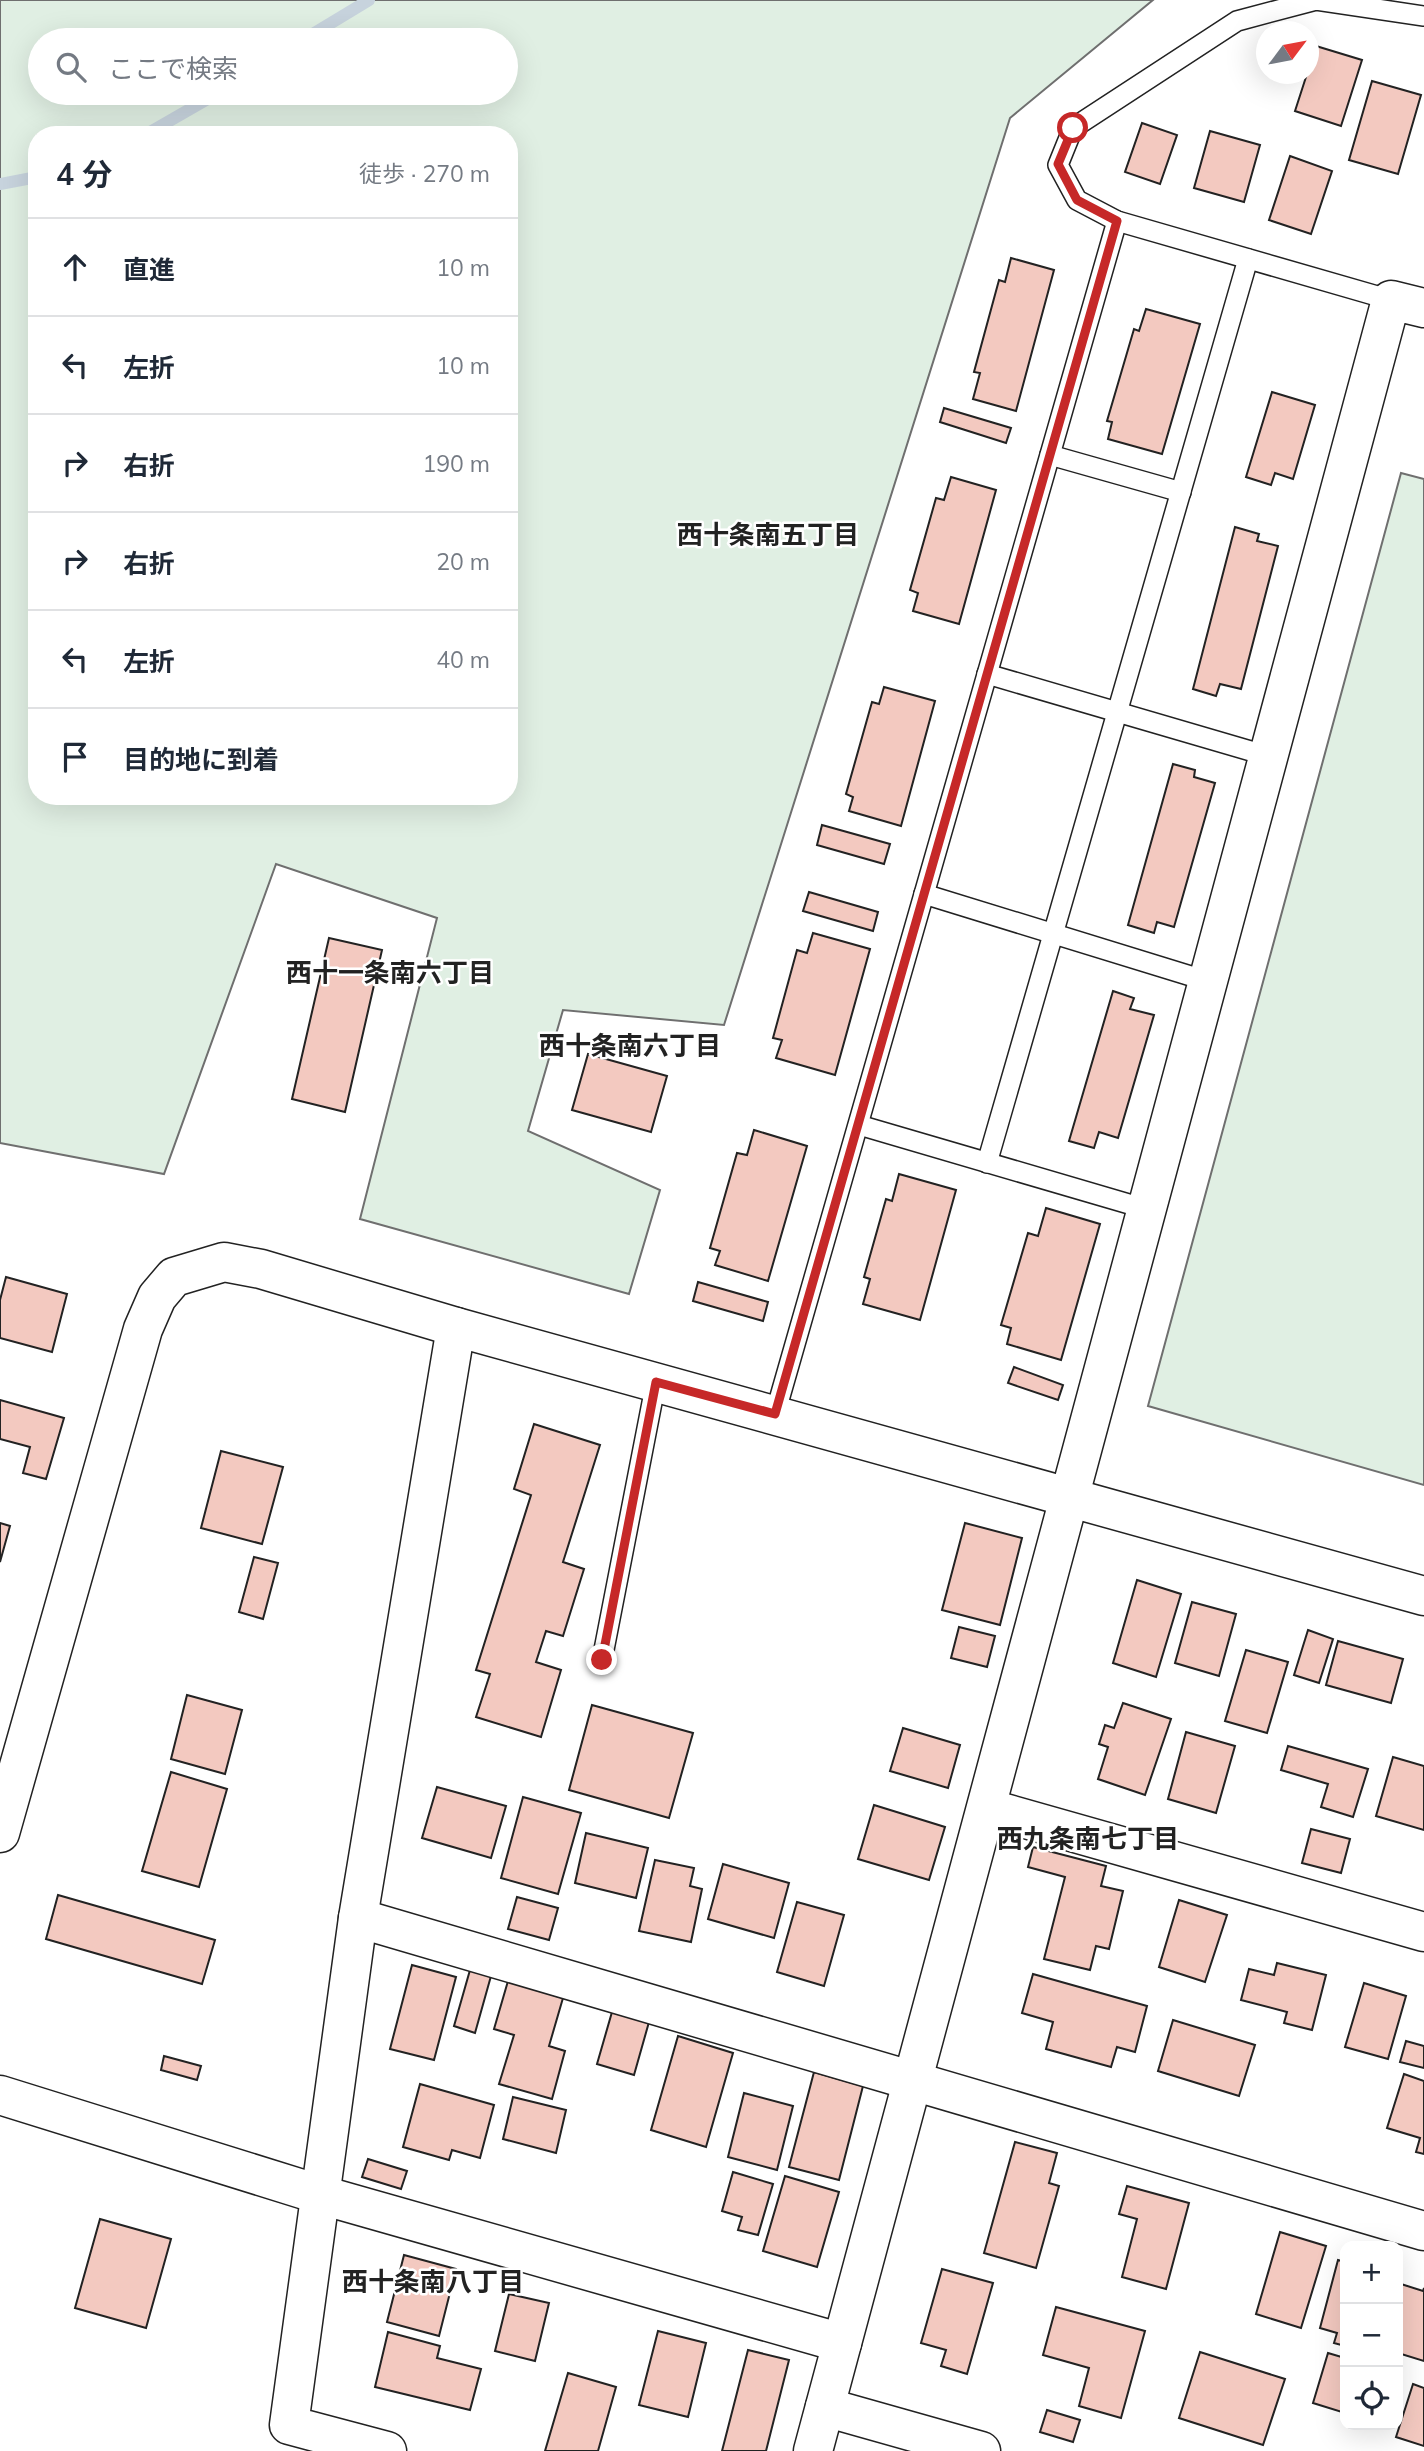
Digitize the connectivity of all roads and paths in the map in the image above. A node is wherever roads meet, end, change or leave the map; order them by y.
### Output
1 (1424, 16) edge
2 (1117, 221) junction
3 (1248, 259) junction
4 (1408, 304) edge
5 (1050, 455) junction
6 (1181, 492) junction
7 (988, 674) junction
8 (1117, 712) junction
9 (1268, 756) junction
10 (924, 894) junction
11 (1053, 933) junction
12 (1207, 981) junction
13 (859, 1125) junction
14 (987, 1163) junction
15 (1146, 1209) junction
16 (456, 1327) junction
17 (656, 1382) junction
18 (775, 1414) junction
19 (1068, 1495) junction
20 (1424, 1596) edge
21 (602, 1660) dead end
22 (987, 1808) junction
23 (3, 1810) edge
24 (358, 1918) junction
25 (1424, 1932) edge
26 (915, 2080) junction
27 (0, 2095) edge
28 (318, 2194) junction
29 (1424, 2231) edge
30 (842, 2343) junction
31 (825, 2407) junction
32 (387, 2451) edge
33 (813, 2451) edge
34 (981, 2451) edge

1 - 2 lane
2 - 3 lane
2 - 5 lane
3 - 4 lane
3 - 6 lane
4 - 9 street
5 - 6 lane
5 - 7 lane
6 - 8 lane
7 - 8 lane
7 - 10 lane
8 - 9 lane
8 - 11 lane
9 - 12 street
10 - 11 lane
10 - 13 lane
11 - 12 lane
11 - 14 lane
12 - 15 street
13 - 14 lane
13 - 18 lane
14 - 15 lane
15 - 19 street
16 - 17 street
16 - 23 street
16 - 24 street
17 - 18 street
17 - 21 lane
18 - 19 street
19 - 20 street
19 - 22 street
22 - 25 street
22 - 26 street
24 - 26 street
24 - 28 street
26 - 29 street
26 - 30 street
27 - 28 street
28 - 30 street
28 - 32 street
30 - 31 street
31 - 33 street
31 - 34 street

